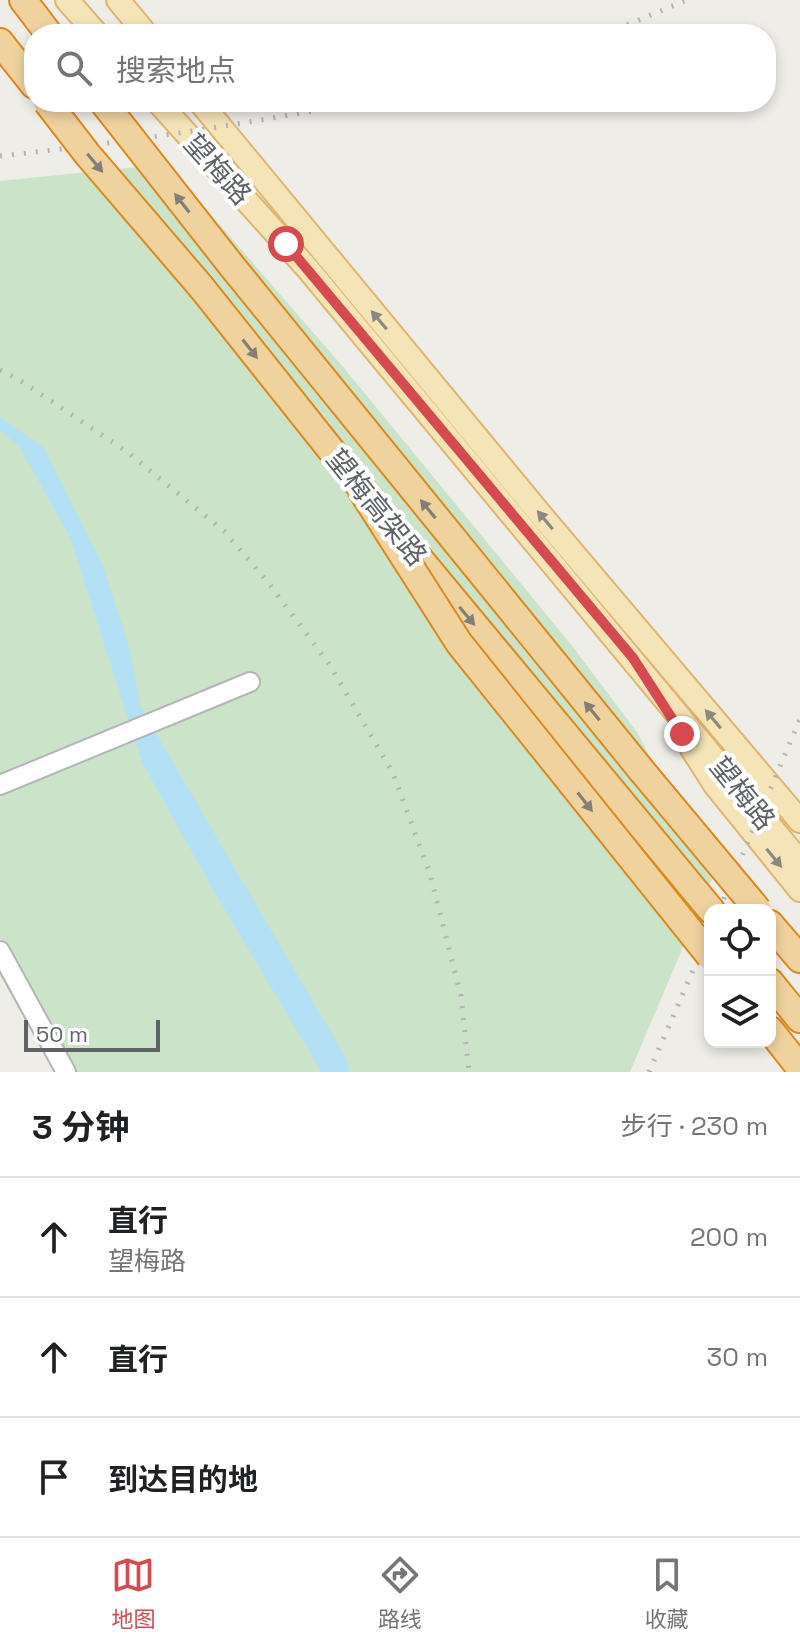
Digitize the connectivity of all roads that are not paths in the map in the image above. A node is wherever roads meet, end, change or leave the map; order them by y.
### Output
1 (23, 0) edge
2 (67, 0) edge
3 (118, 0) edge
4 (41, 24) edge
5 (88, 24) edge
6 (138, 24) edge
7 (0, 42) edge
8 (24, 72) edge
9 (55, 112) edge
10 (111, 112) edge
11 (167, 112) edge
12 (208, 112) edge
13 (360, 488) junction
14 (633, 658) junction
15 (250, 682) dead end
16 (0, 785) edge
17 (800, 821) edge
18 (800, 862) edge
19 (800, 890) edge
20 (706, 904) edge
21 (753, 904) edge
22 (776, 931) edge
23 (704, 949) edge
24 (0, 951) edge
25 (800, 959) edge
26 (776, 989) edge
27 (800, 1019) edge
28 (776, 1038) edge
29 (800, 1068) edge
30 (66, 1072) edge

1 - 4 highway
2 - 5 main road
3 - 6 main road
7 - 8 highway
9 -> 13 highway, 望梅高架路, bridge
21 -> 10 highway, 望梅高架路, bridge
11 - 14 main road, 望梅路
17 -> 12 main road, 望梅路
13 -> 20 highway, 望梅高架路, bridge
13 -> 23 highway, bridge
14 - 18 main road, 望梅路
14 -> 19 main road
15 - 16 lane
22 - 25 highway
24 - 30 lane
26 - 27 highway
28 - 29 highway

